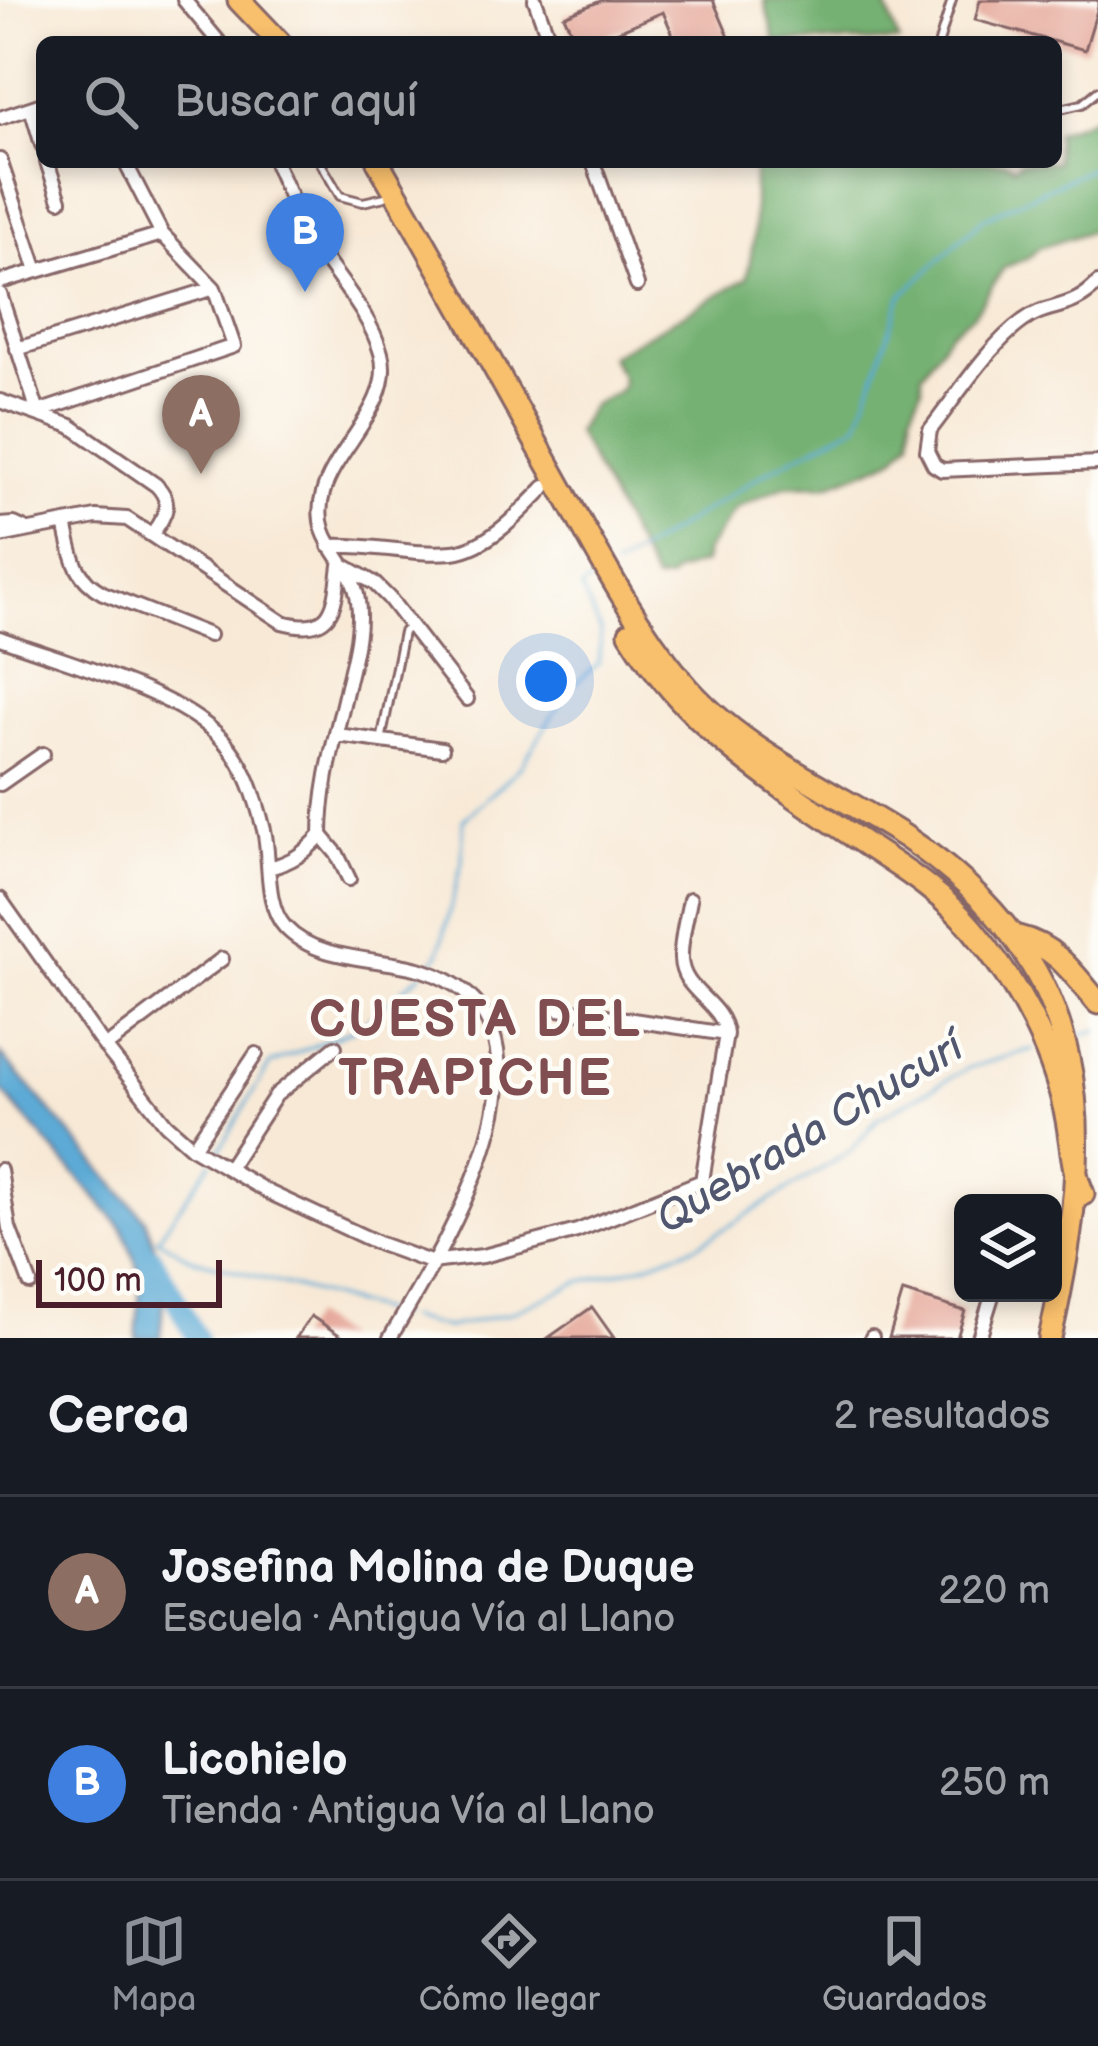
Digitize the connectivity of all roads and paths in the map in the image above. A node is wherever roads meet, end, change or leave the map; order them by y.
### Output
1 (184, 0) edge
2 (239, 0) edge
3 (255, 0) edge
4 (535, 0) edge
5 (952, 0) edge
6 (214, 36) edge
7 (273, 36) edge
8 (288, 36) edge
9 (548, 36) edge
10 (941, 36) edge
11 (1098, 91) edge
12 (36, 106) edge
13 (1062, 109) edge
14 (0, 118) edge
15 (0, 160) edge
16 (49, 168) edge
17 (128, 168) edge
18 (278, 168) edge
19 (324, 168) edge
20 (368, 168) edge
21 (381, 168) edge
22 (595, 168) edge
23 (385, 197) junction
24 (59, 200) dead end
25 (162, 234) junction
26 (37, 272) junction
27 (0, 283) edge
28 (1098, 283) edge
29 (637, 285) dead end
30 (214, 288) junction
31 (0, 295) edge
32 (17, 349) junction
33 (0, 401) edge
34 (38, 412) junction
35 (1098, 463) edge
36 (545, 487) junction
37 (65, 523) junction
38 (0, 525) edge
39 (26, 530) junction
40 (152, 533) junction
41 (0, 536) edge
42 (329, 546) junction
43 (340, 563) junction
44 (410, 626) junction
45 (209, 635) dead end
46 (0, 638) edge
47 (467, 699) dead end
48 (337, 735) junction
49 (381, 741) junction
50 (442, 748) dead end
51 (43, 754) dead end
52 (0, 784) edge
53 (321, 835) junction
54 (268, 868) junction
55 (349, 879) dead end
56 (690, 898) dead end
57 (0, 899) edge
58 (1018, 937) junction
59 (222, 959) dead end
60 (1098, 1003) edge
61 (559, 1009) dead end
62 (726, 1034) junction
63 (105, 1047) junction
64 (335, 1047) dead end
65 (256, 1054) dead end
66 (193, 1148) junction
67 (229, 1167) junction
68 (0, 1170) edge
69 (1090, 1192) edge
70 (430, 1262) junction
71 (31, 1282) dead end
72 (990, 1302) edge
73 (390, 1338) edge
74 (979, 1338) edge
75 (1050, 1338) edge

1 - 6 street
2 - 7 highway
3 - 8 highway
4 - 9 street
5 - 10 lane
11 - 13 lane
12 - 14 street
15 - 26 street
16 - 24 street
17 - 25 street
18 - 42 street
19 - 23 lane
20 - 23 highway
21 - 58 highway
22 - 29 street
23 - 36 highway
25 - 26 street
25 - 30 street
26 - 27 street
28 - 35 street
30 - 32 street
30 - 34 street
31 - 32 street
32 - 34 street
33 - 34 street
34 - 40 street
36 - 42 street
36 - 69 highway
37 - 39 street
37 - 40 street
37 - 45 street
38 - 39 street
39 - 41 street
40 - 43 street
42 - 43 street
43 - 44 street
43 - 48 street
44 - 47 street
44 - 49 lane
46 - 54 street
48 - 49 street
48 - 53 street
49 - 50 street
51 - 52 street
53 - 54 street
53 - 55 street
54 - 70 street
56 - 62 street
57 - 63 street
58 - 60 highway
58 - 69 highway
59 - 63 street
61 - 62 street
62 - 70 street
63 - 66 street
64 - 67 street
65 - 66 street
66 - 67 street
67 - 70 street
68 - 71 street
69 - 75 highway
70 - 73 street
72 - 74 street

